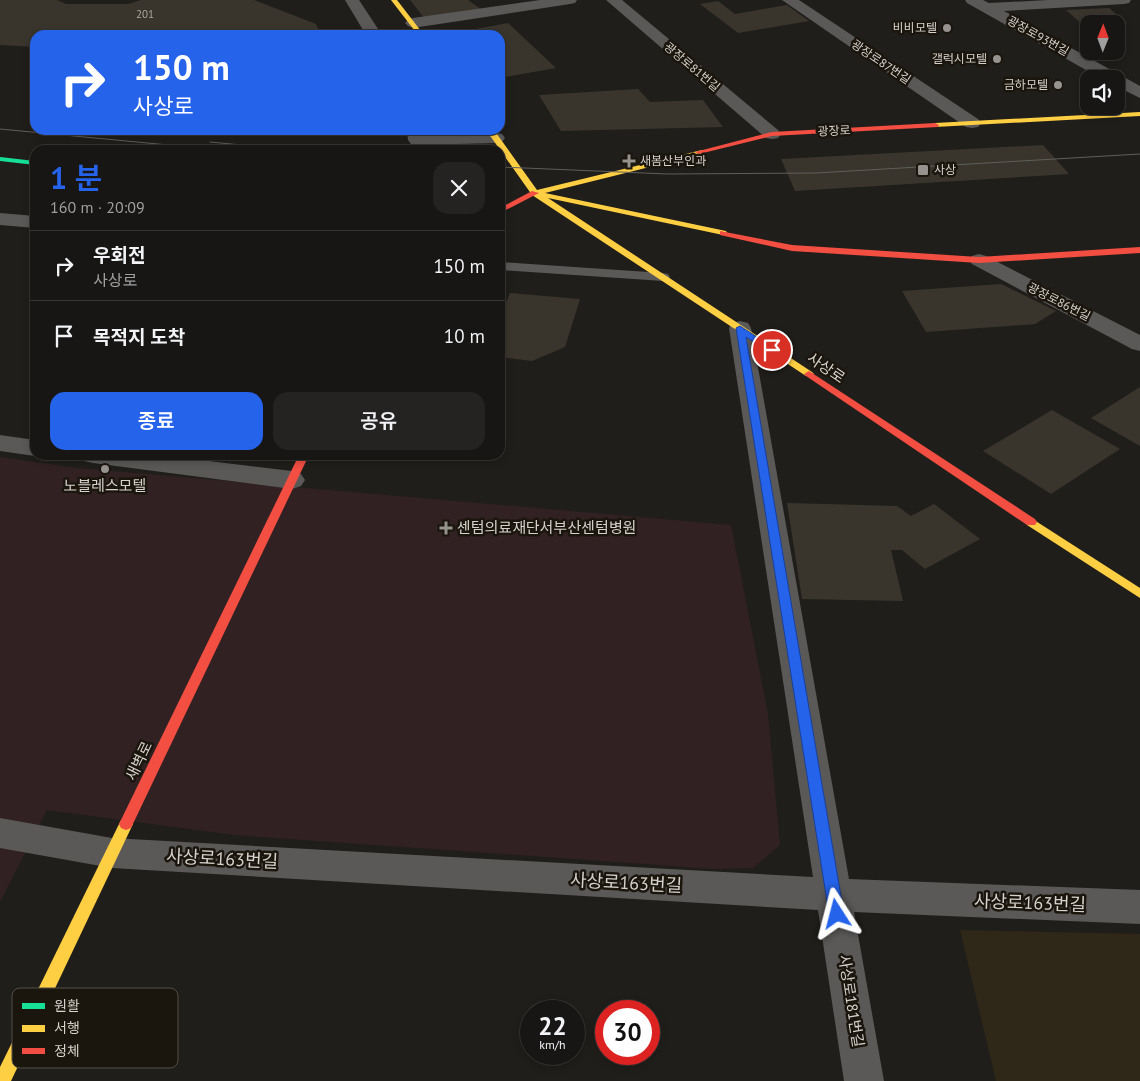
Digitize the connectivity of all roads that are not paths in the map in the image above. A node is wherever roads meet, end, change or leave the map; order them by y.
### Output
1 (352, 0) edge
2 (394, 0) edge
3 (570, 0) edge
4 (613, 0) edge
5 (789, 0) edge
6 (972, 0) edge
7 (1124, 0) edge
8 (987, 8) junction
9 (417, 29) edge
10 (371, 30) edge
11 (1100, 70) edge
12 (1125, 84) edge
13 (1140, 93) edge
14 (1140, 114) edge
15 (972, 123) junction
16 (772, 134) junction
17 (416, 135) edge
18 (480, 135) edge
19 (505, 151) edge
20 (0, 159) edge
21 (30, 162) edge
22 (509, 192) dead end
23 (535, 193) junction
24 (505, 208) edge
25 (0, 219) edge
26 (30, 222) edge
27 (1140, 250) edge
28 (979, 260) junction
29 (505, 266) edge
30 (663, 277) junction
31 (740, 328) junction
32 (1140, 344) edge
33 (0, 443) edge
34 (30, 447) edge
35 (133, 460) edge
36 (302, 460) edge
37 (292, 480) junction
38 (1140, 594) edge
39 (0, 833) edge
40 (112, 853) junction
41 (834, 895) junction
42 (1140, 907) edge
43 (47, 988) edge
44 (12, 1060) edge
45 (2, 1081) edge
46 (864, 1081) edge

1 - 10 street
2 - 9 main road
3 - 9 street
4 - 16 street, 광장로81번길
5 - 15 street, 광장로87번길
6 - 8 street, 광장로93번길
7 - 8 street, 광장로93번길
8 - 11 street, 광장로93번길
12 - 13 street, 광장로93번길
14 - 15 main road, 광장로
15 - 16 main road, 광장로
16 - 23 main road, 광장로
17 - 18 street
19 - 23 main road, 사상로
20 - 21 main road
22 - 23 main road, 광장로
23 - 24 main road
23 - 28 main road, 광장로
23 - 30 main road, 사상로
25 - 26 street
27 - 28 main road, 광장로
28 - 32 street, 광장로86번길
29 - 30 lane
30 - 31 main road, 사상로
31 - 38 main road, 사상로
31 - 41 street, 사상로181번길
33 - 34 street
35 - 37 street
36 - 37 main road, 새벽로
37 - 40 main road, 새벽로
39 - 40 street, 사상로163번길
40 - 41 street, 사상로163번길
40 - 43 main road, 새벽로
41 - 42 street, 사상로163번길
41 - 46 street, 사상로181번길
44 - 45 main road, 새벽로

